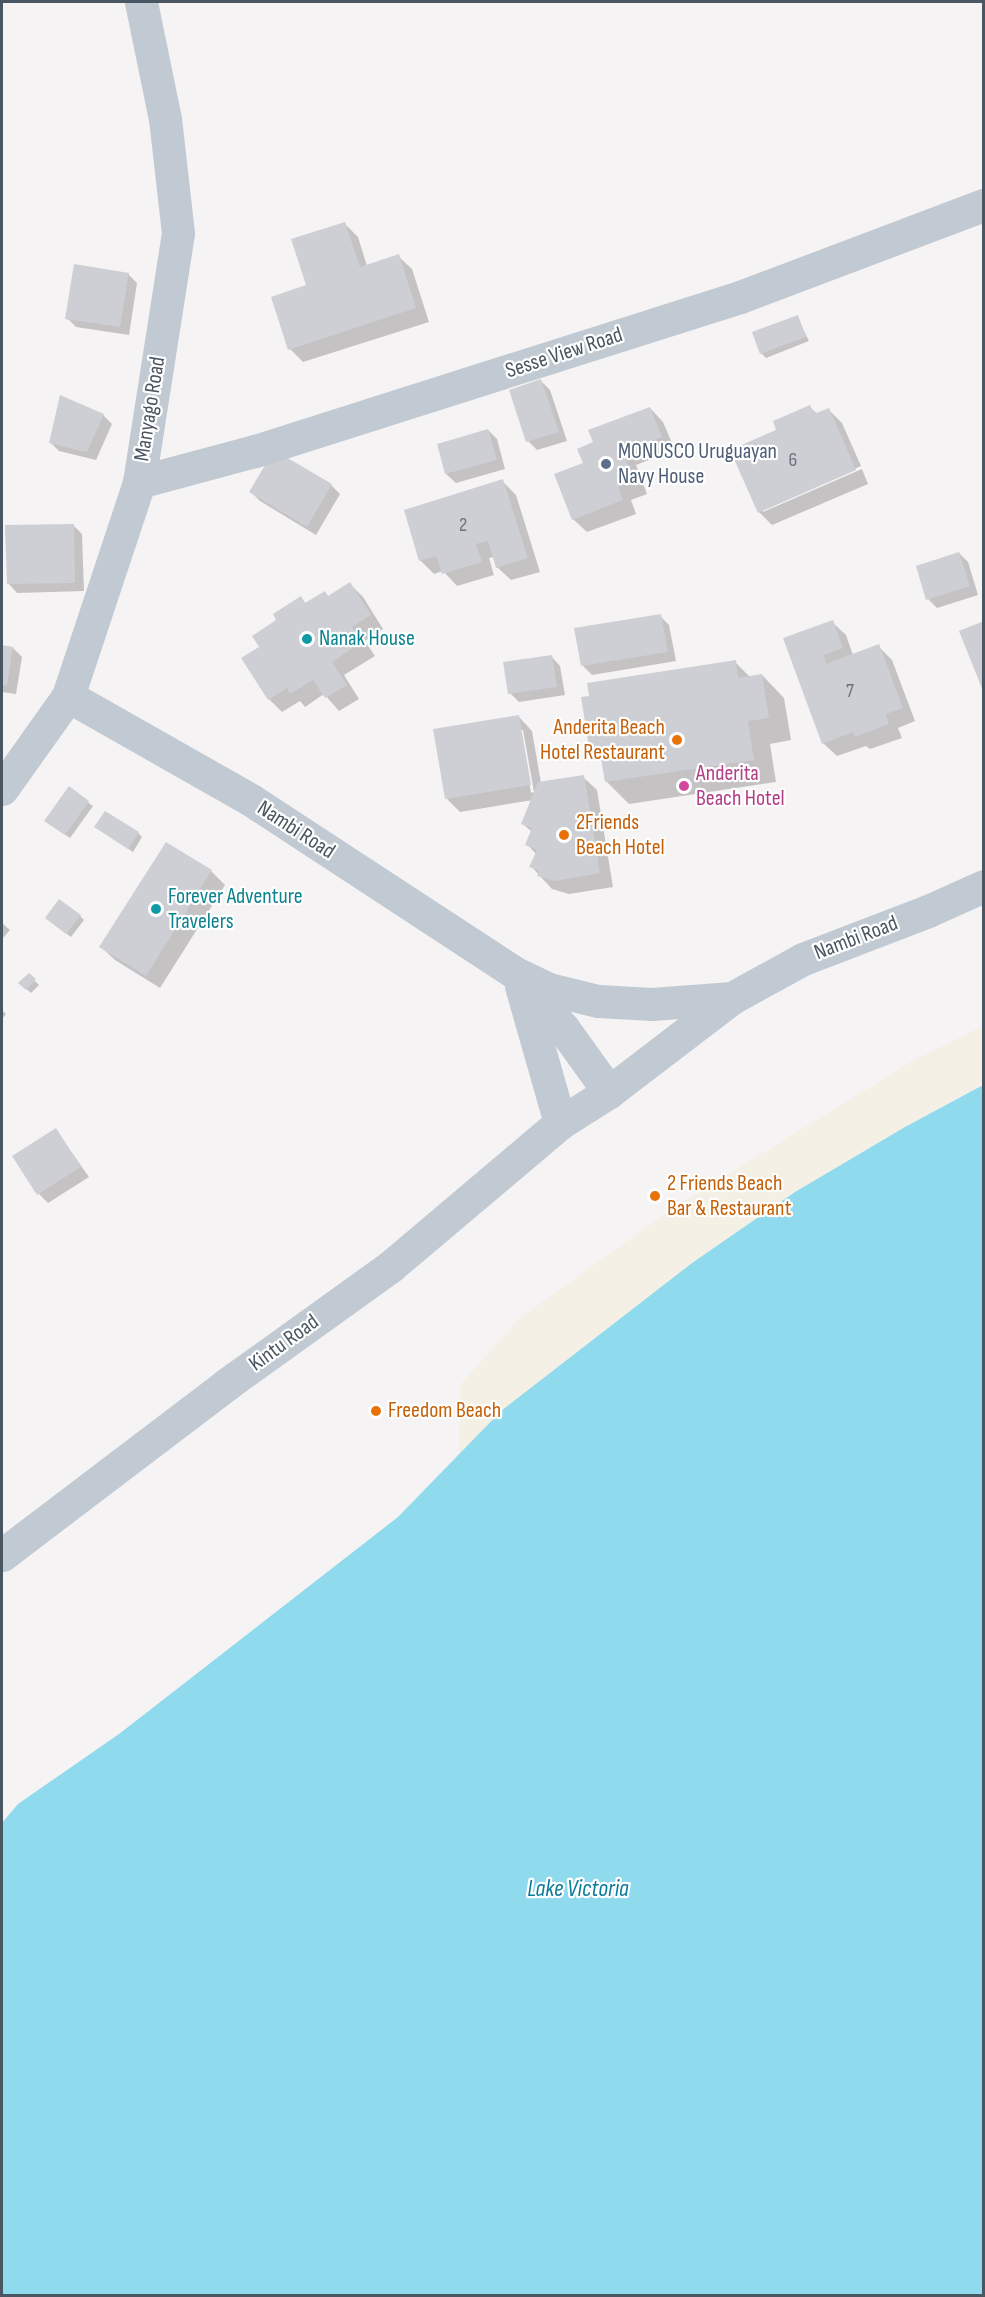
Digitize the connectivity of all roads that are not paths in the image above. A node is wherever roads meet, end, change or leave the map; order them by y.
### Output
1 (141, 2) edge
2 (984, 206) edge
3 (139, 482) junction
4 (68, 696) junction
5 (2, 789) edge
6 (984, 886) edge
7 (517, 974) junction
8 (732, 998) junction
9 (609, 1092) junction
10 (560, 1123) junction
11 (2, 1555) edge

1 - 3 street, Manyago Road
2 - 3 street, Sesse View Road
3 - 4 street, Manyago Road
4 - 5 street, Manyago Road
4 - 7 street, Nambi Road
6 - 8 street, Nambi Road
7 - 8 street, Nambi Road
7 - 9 street, Nambi Road
7 - 10 street
8 - 9 street, Nambi Road
9 - 10 street, Nambi Road
10 - 11 street, Kintu Road

